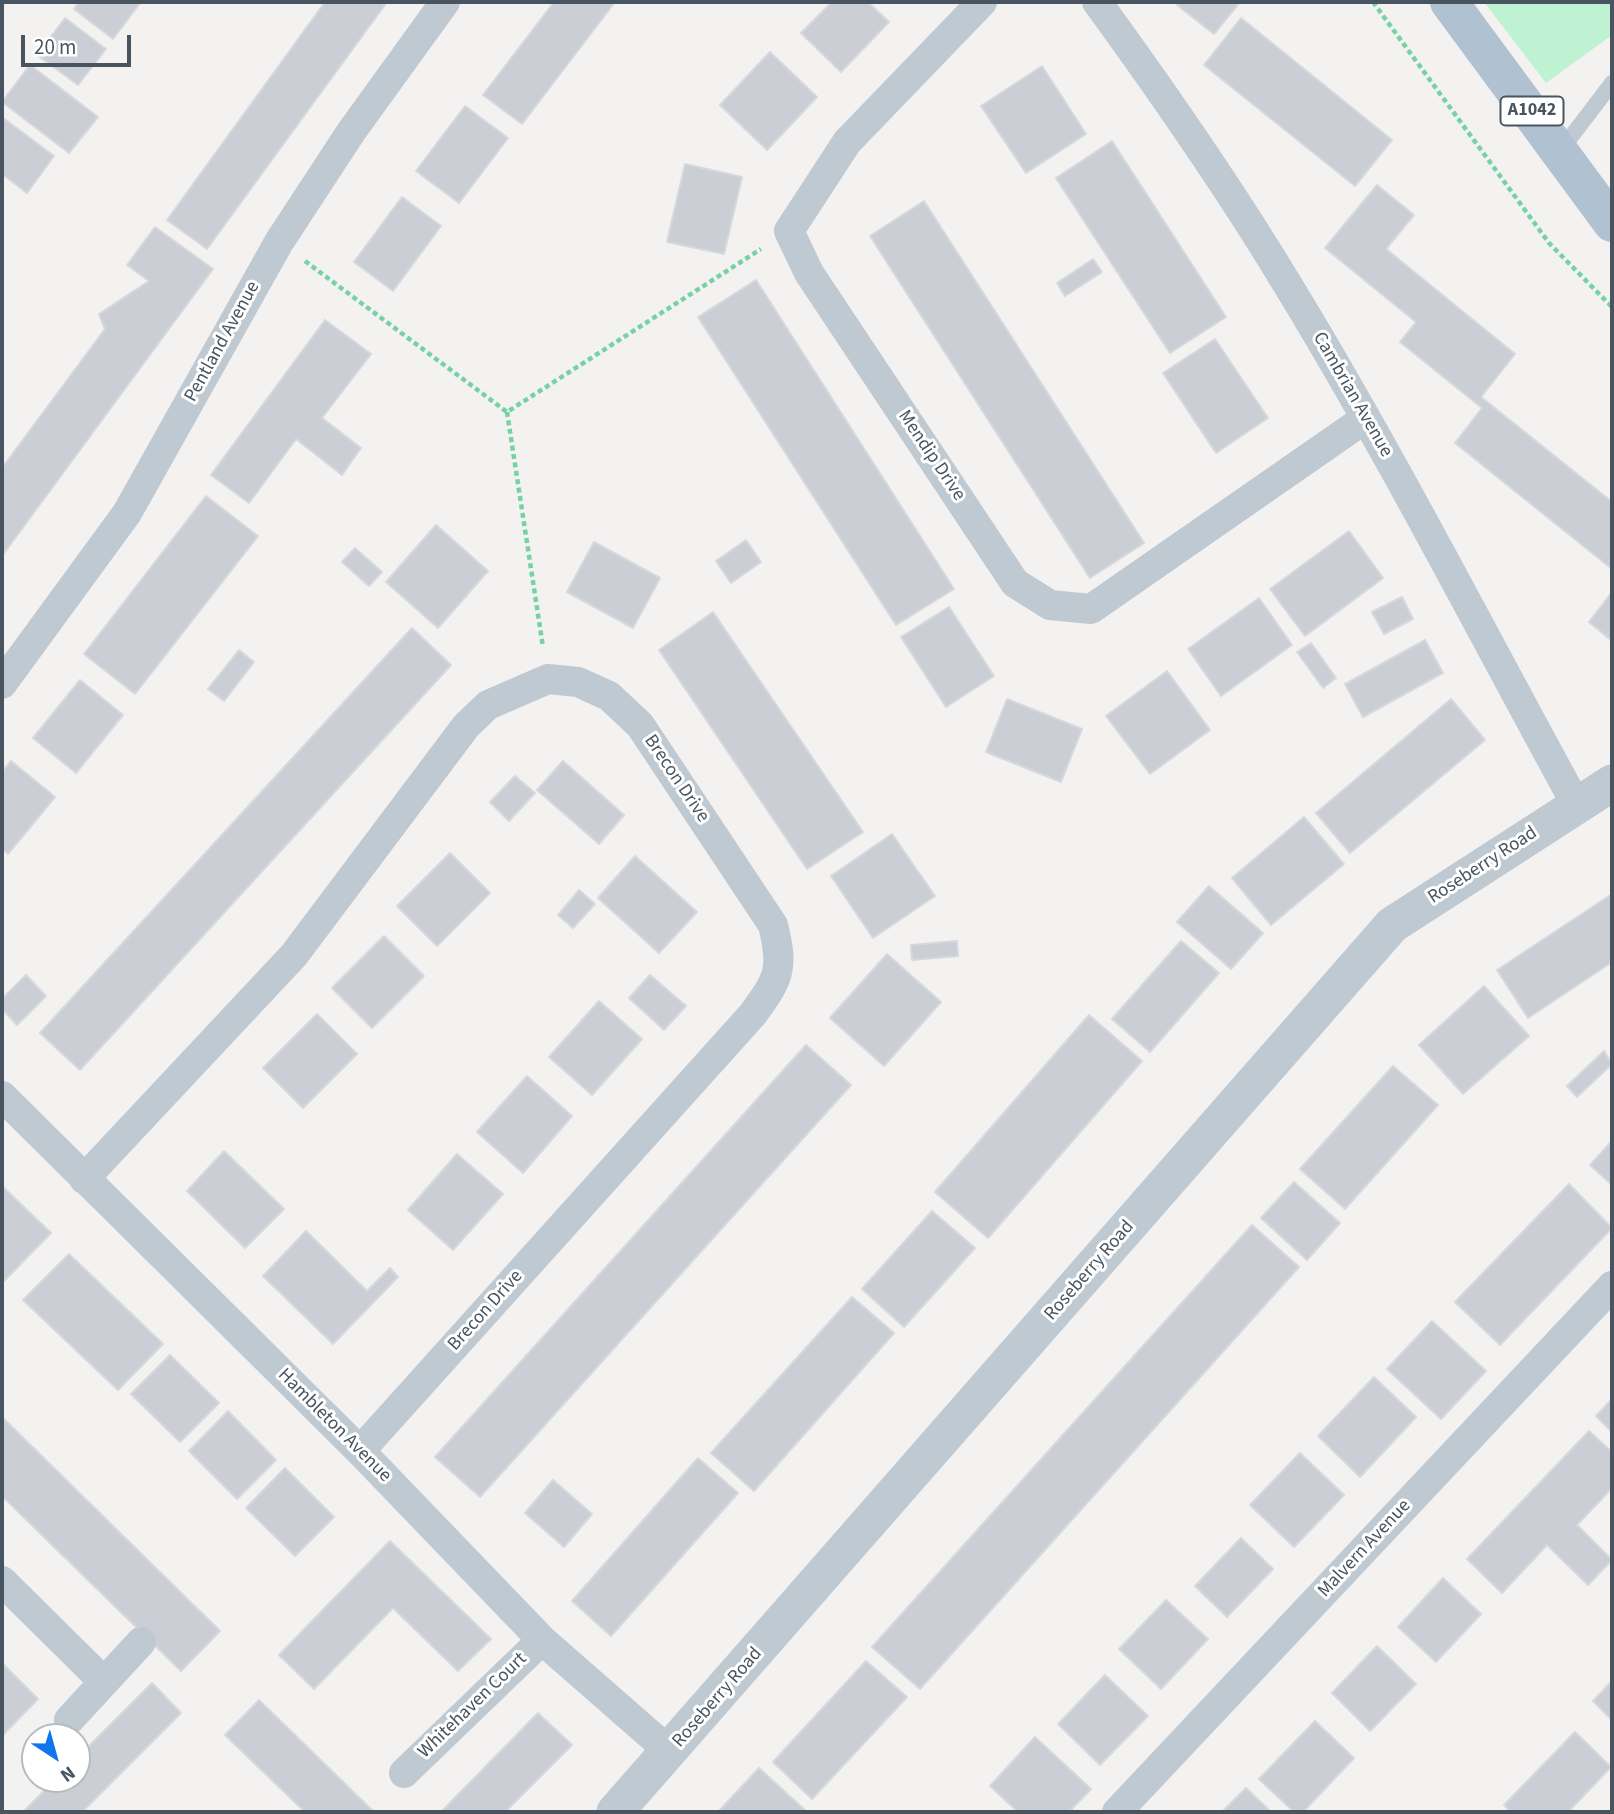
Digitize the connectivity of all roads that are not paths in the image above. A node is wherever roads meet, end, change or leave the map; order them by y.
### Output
1 (445, 2) edge
2 (982, 2) edge
3 (1097, 2) edge
4 (1449, 2) edge
5 (1612, 83) edge
6 (1561, 150) junction
7 (1612, 223) edge
8 (1366, 418) junction
9 (2, 684) edge
10 (1612, 783) edge
11 (1577, 806) junction
12 (2, 1096) edge
13 (84, 1179) junction
14 (1612, 1286) edge
15 (360, 1451) junction
16 (2, 1581) edge
17 (542, 1640) junction
18 (141, 1642) dead end
19 (104, 1682) junction
20 (69, 1720) dead end
21 (670, 1752) junction
22 (404, 1773) dead end
23 (615, 1812) edge
24 (1117, 1812) edge

1 - 9 street, Pentland Avenue
2 - 8 street, Mendip Drive
3 - 8 street, Cambrian Avenue
4 - 6 main road, A1042
5 - 6 lane
6 - 7 main road, A1042
8 - 11 street, Cambrian Avenue
10 - 11 street, Roseberry Road
11 - 21 street, Roseberry Road
12 - 13 street, Hambleton Avenue
13 - 15 street, Hambleton Avenue
13 - 15 street, Brecon Drive
14 - 24 street, Malvern Avenue
15 - 17 street, Hambleton Avenue
16 - 19 street
17 - 21 street, Hambleton Avenue
17 - 22 street, Whitehaven Court
18 - 19 street
19 - 20 street
21 - 23 street, Roseberry Road

